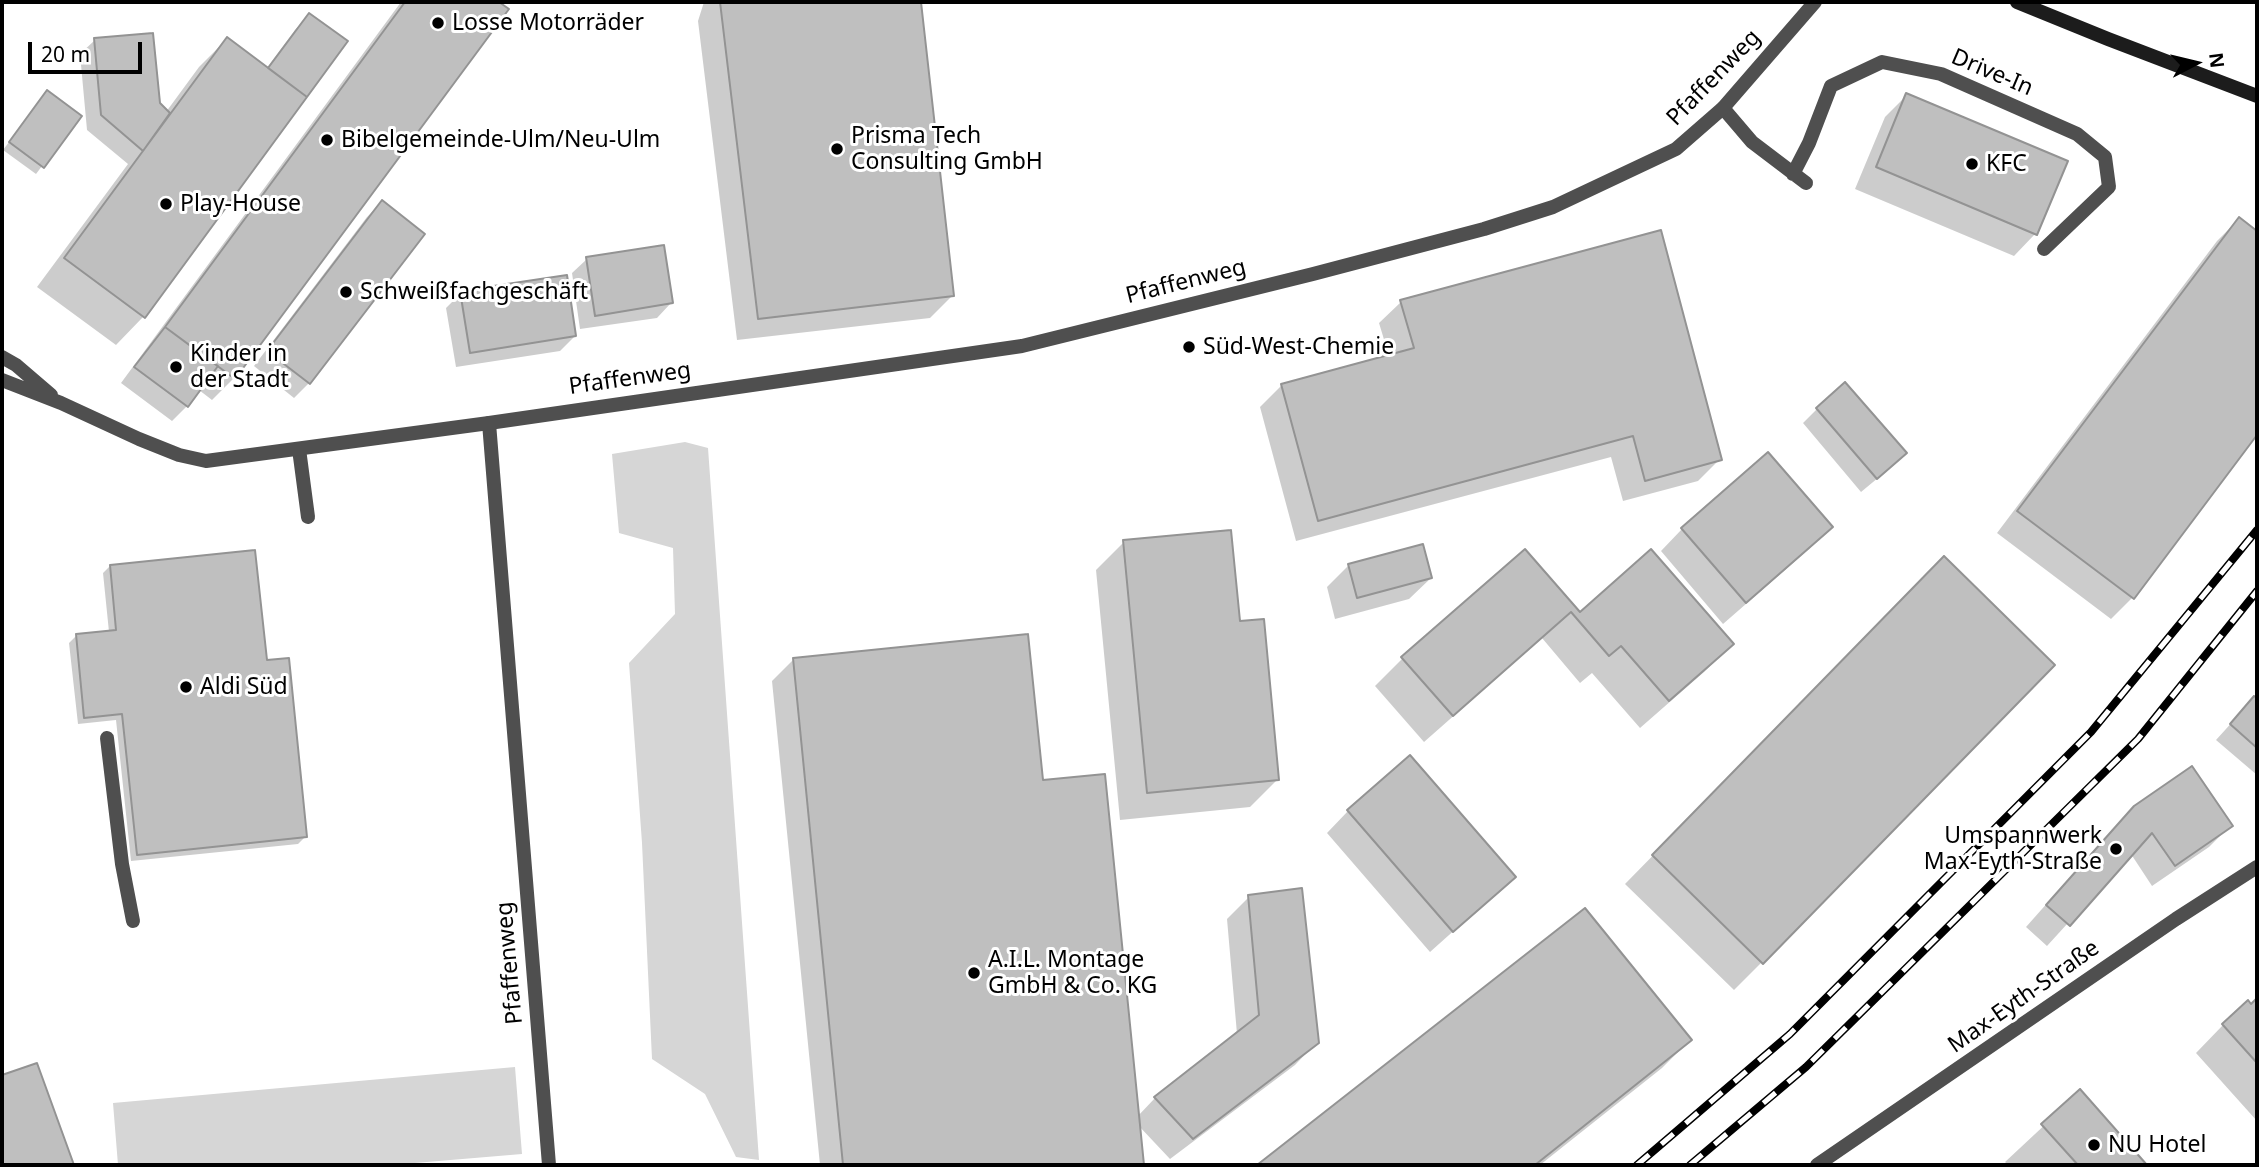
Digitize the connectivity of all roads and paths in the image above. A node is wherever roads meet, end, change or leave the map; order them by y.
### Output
1 (1815, 2) edge
2 (2017, 2) edge
3 (2257, 96) edge
4 (1723, 108) junction
5 (1793, 173) junction
6 (1806, 183) dead end
7 (2044, 249) dead end
8 (2, 357) edge
9 (2, 380) edge
10 (61, 403) junction
11 (489, 423) junction
12 (299, 449) junction
13 (308, 517) dead end
14 (107, 737) dead end
15 (2257, 867) edge
16 (132, 921) dead end
17 (549, 1165) edge
18 (1816, 1165) edge

1 - 4 street, Pfaffenweg
2 - 3 main road
4 - 5 street
4 - 11 street, Pfaffenweg
5 - 6 street
5 - 7 street, Drive-In
8 - 10 street, Pfaffenweg
9 - 10 street, Pfaffenweg
10 - 12 street, Pfaffenweg
11 - 12 street, Pfaffenweg
11 - 17 street, Pfaffenweg
12 - 13 street
14 - 16 street
15 - 18 street, Max-Eyth-Straße

